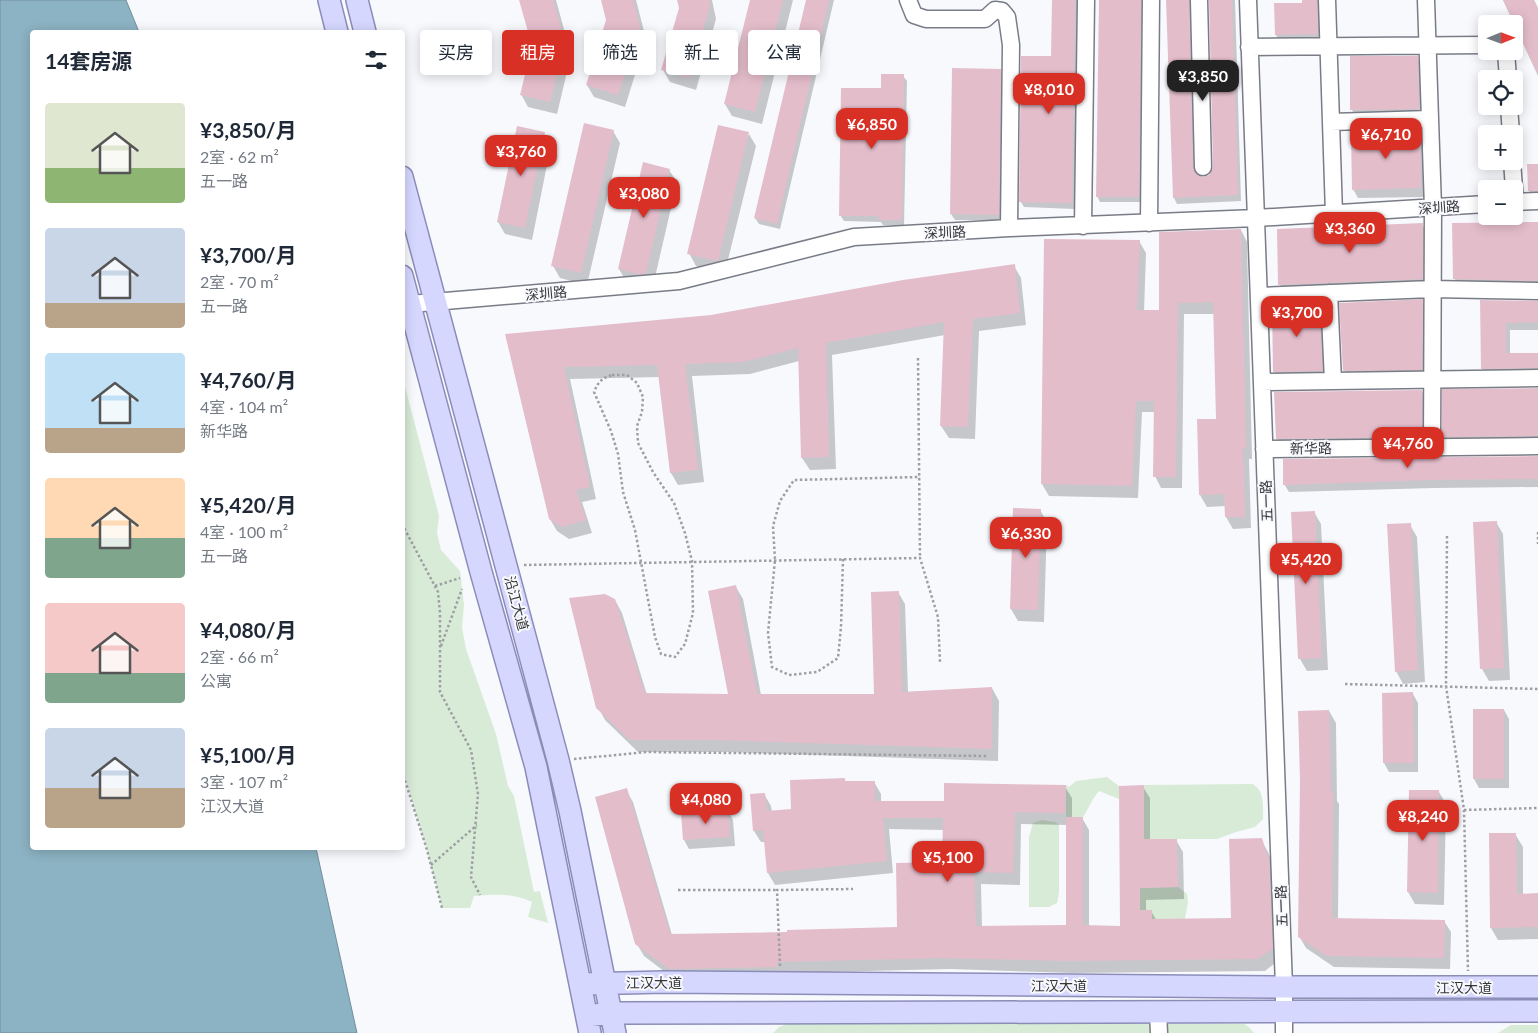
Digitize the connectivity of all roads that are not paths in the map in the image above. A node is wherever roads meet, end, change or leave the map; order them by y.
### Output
1 (357, 0) edge
2 (908, 0) edge
3 (1086, 0) edge
4 (1152, 0) edge
5 (1199, 0) edge
6 (1248, 0) edge
7 (1327, 0) edge
8 (1426, 0) edge
9 (330, 4) edge
10 (336, 30) edge
11 (364, 30) edge
12 (1478, 45) edge
13 (1328, 46) junction
14 (1428, 46) junction
15 (1249, 47) junction
16 (1430, 119) junction
17 (1331, 122) junction
18 (1203, 167) dead end
19 (405, 188) edge
20 (1538, 201) edge
21 (1523, 202) edge
22 (1478, 205) edge
23 (1433, 208) junction
24 (1334, 214) junction
25 (1256, 218) junction
26 (1150, 223) junction
27 (1082, 226) junction
28 (1009, 228) junction
29 (405, 286) edge
30 (1432, 289) junction
31 (1538, 291) edge
32 (1329, 293) junction
33 (1259, 296) junction
34 (436, 302) junction
35 (410, 304) junction
36 (1538, 378) edge
37 (1432, 379) junction
38 (1333, 381) junction
39 (1262, 382) junction
40 (1538, 446) edge
41 (1432, 447) junction
42 (1264, 449) junction
43 (605, 982) junction
44 (581, 984) junction
45 (1284, 987) junction
46 (1538, 987) edge
47 (1284, 1010) junction
48 (1158, 1011) junction
49 (1538, 1011) edge
50 (613, 1023) edge
51 (589, 1024) edge
52 (1159, 1033) edge
53 (1284, 1033) edge

1 - 9 main road
1 - 11 main road
2 - 28 street
3 - 27 street
4 - 26 street
5 - 18 street
6 - 15 street, 五一路
7 - 13 street
8 - 14 street
9 - 10 main road
12 - 14 street
13 - 14 street
13 - 15 street
13 - 17 street
14 - 16 street
15 - 25 street, 五一路
16 - 17 street
16 - 23 street
17 - 24 street
19 - 34 main road, 沿江大道
20 - 21 street
22 - 23 street, 深圳路
23 - 24 street, 深圳路
23 - 30 street
24 - 25 street, 深圳路
25 - 26 street, 深圳路
25 - 33 street, 五一路
26 - 27 street, 深圳路
27 - 28 street, 深圳路
28 - 34 street, 深圳路
29 - 35 main road, 沿江大道
30 - 31 street
30 - 32 street
30 - 37 street
32 - 33 street
32 - 38 street
33 - 39 street, 五一路
34 - 35 street, 深圳路
34 - 43 main road, 沿江大道
35 - 44 main road, 沿江大道
36 - 37 street
37 - 38 street
37 - 41 street
38 - 39 street
39 - 42 street, 五一路
40 - 41 street, 新华路
41 - 42 street, 新华路
42 - 45 street, 五一路
43 - 44 main road, 江汉大道
43 - 45 main road, 江汉大道
43 - 50 main road, 沿江大道
44 - 51 main road, 沿江大道
45 - 46 main road, 江汉大道
45 - 47 street, 五一路
47 - 48 main road, 江汉大道
47 - 49 main road, 江汉大道
47 - 53 street, 五一路
48 - 50 main road, 江汉大道
48 - 52 street
50 - 51 main road, 江汉大道

